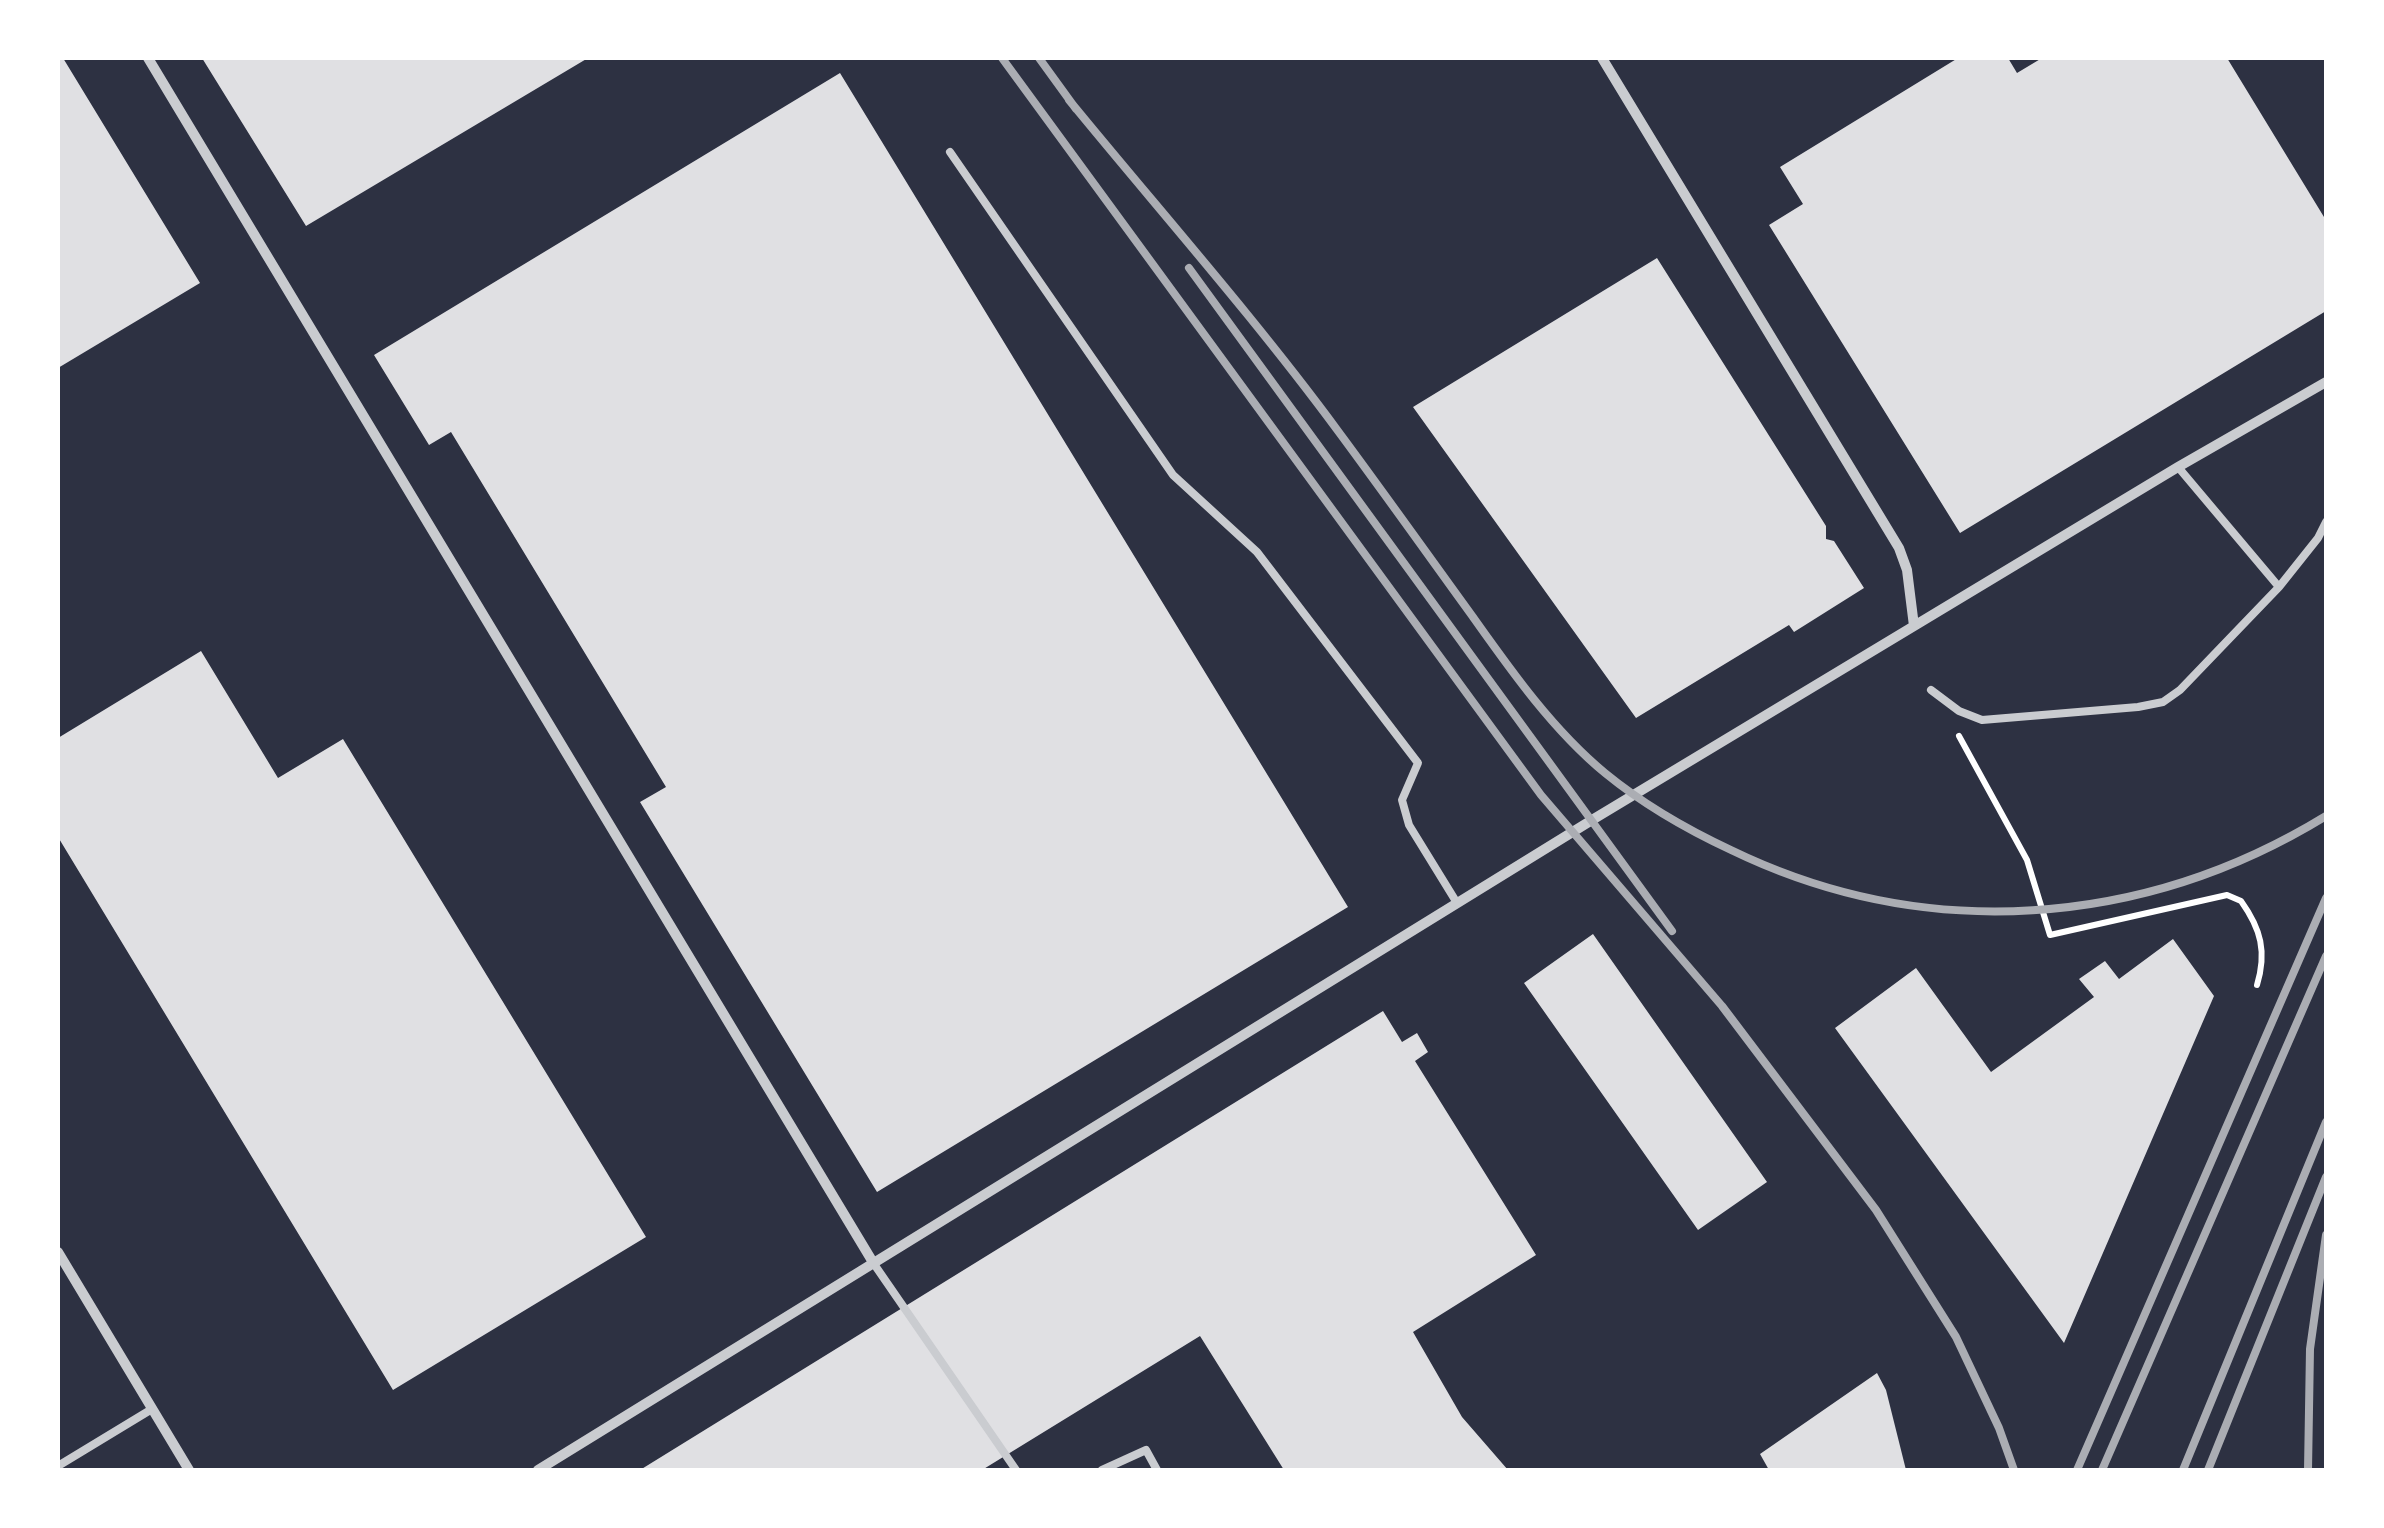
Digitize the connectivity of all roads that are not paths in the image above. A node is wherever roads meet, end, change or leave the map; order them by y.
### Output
1 (148, 58) edge
2 (1602, 58) edge
3 (950, 152) dead end
4 (2326, 382) edge
5 (2178, 467) junction
6 (2326, 522) edge
7 (2279, 587) junction
8 (1914, 626) junction
9 (1931, 690) road end
10 (1457, 904) junction
11 (58, 1252) edge
12 (874, 1264) junction
13 (152, 1409) junction
14 (58, 1466) edge
15 (189, 1470) edge
16 (538, 1470) edge
17 (1016, 1470) edge
18 (1102, 1470) edge
19 (1157, 1470) edge

1 - 12 street
2 - 8 street
3 - 10 lane
4 - 5 street
5 - 7 lane
5 - 8 street
6 - 7 lane
7 - 9 lane
8 - 10 street
10 - 12 street
11 - 13 street
12 - 16 street
12 - 17 lane
13 - 14 lane
13 - 15 street
18 - 19 lane

